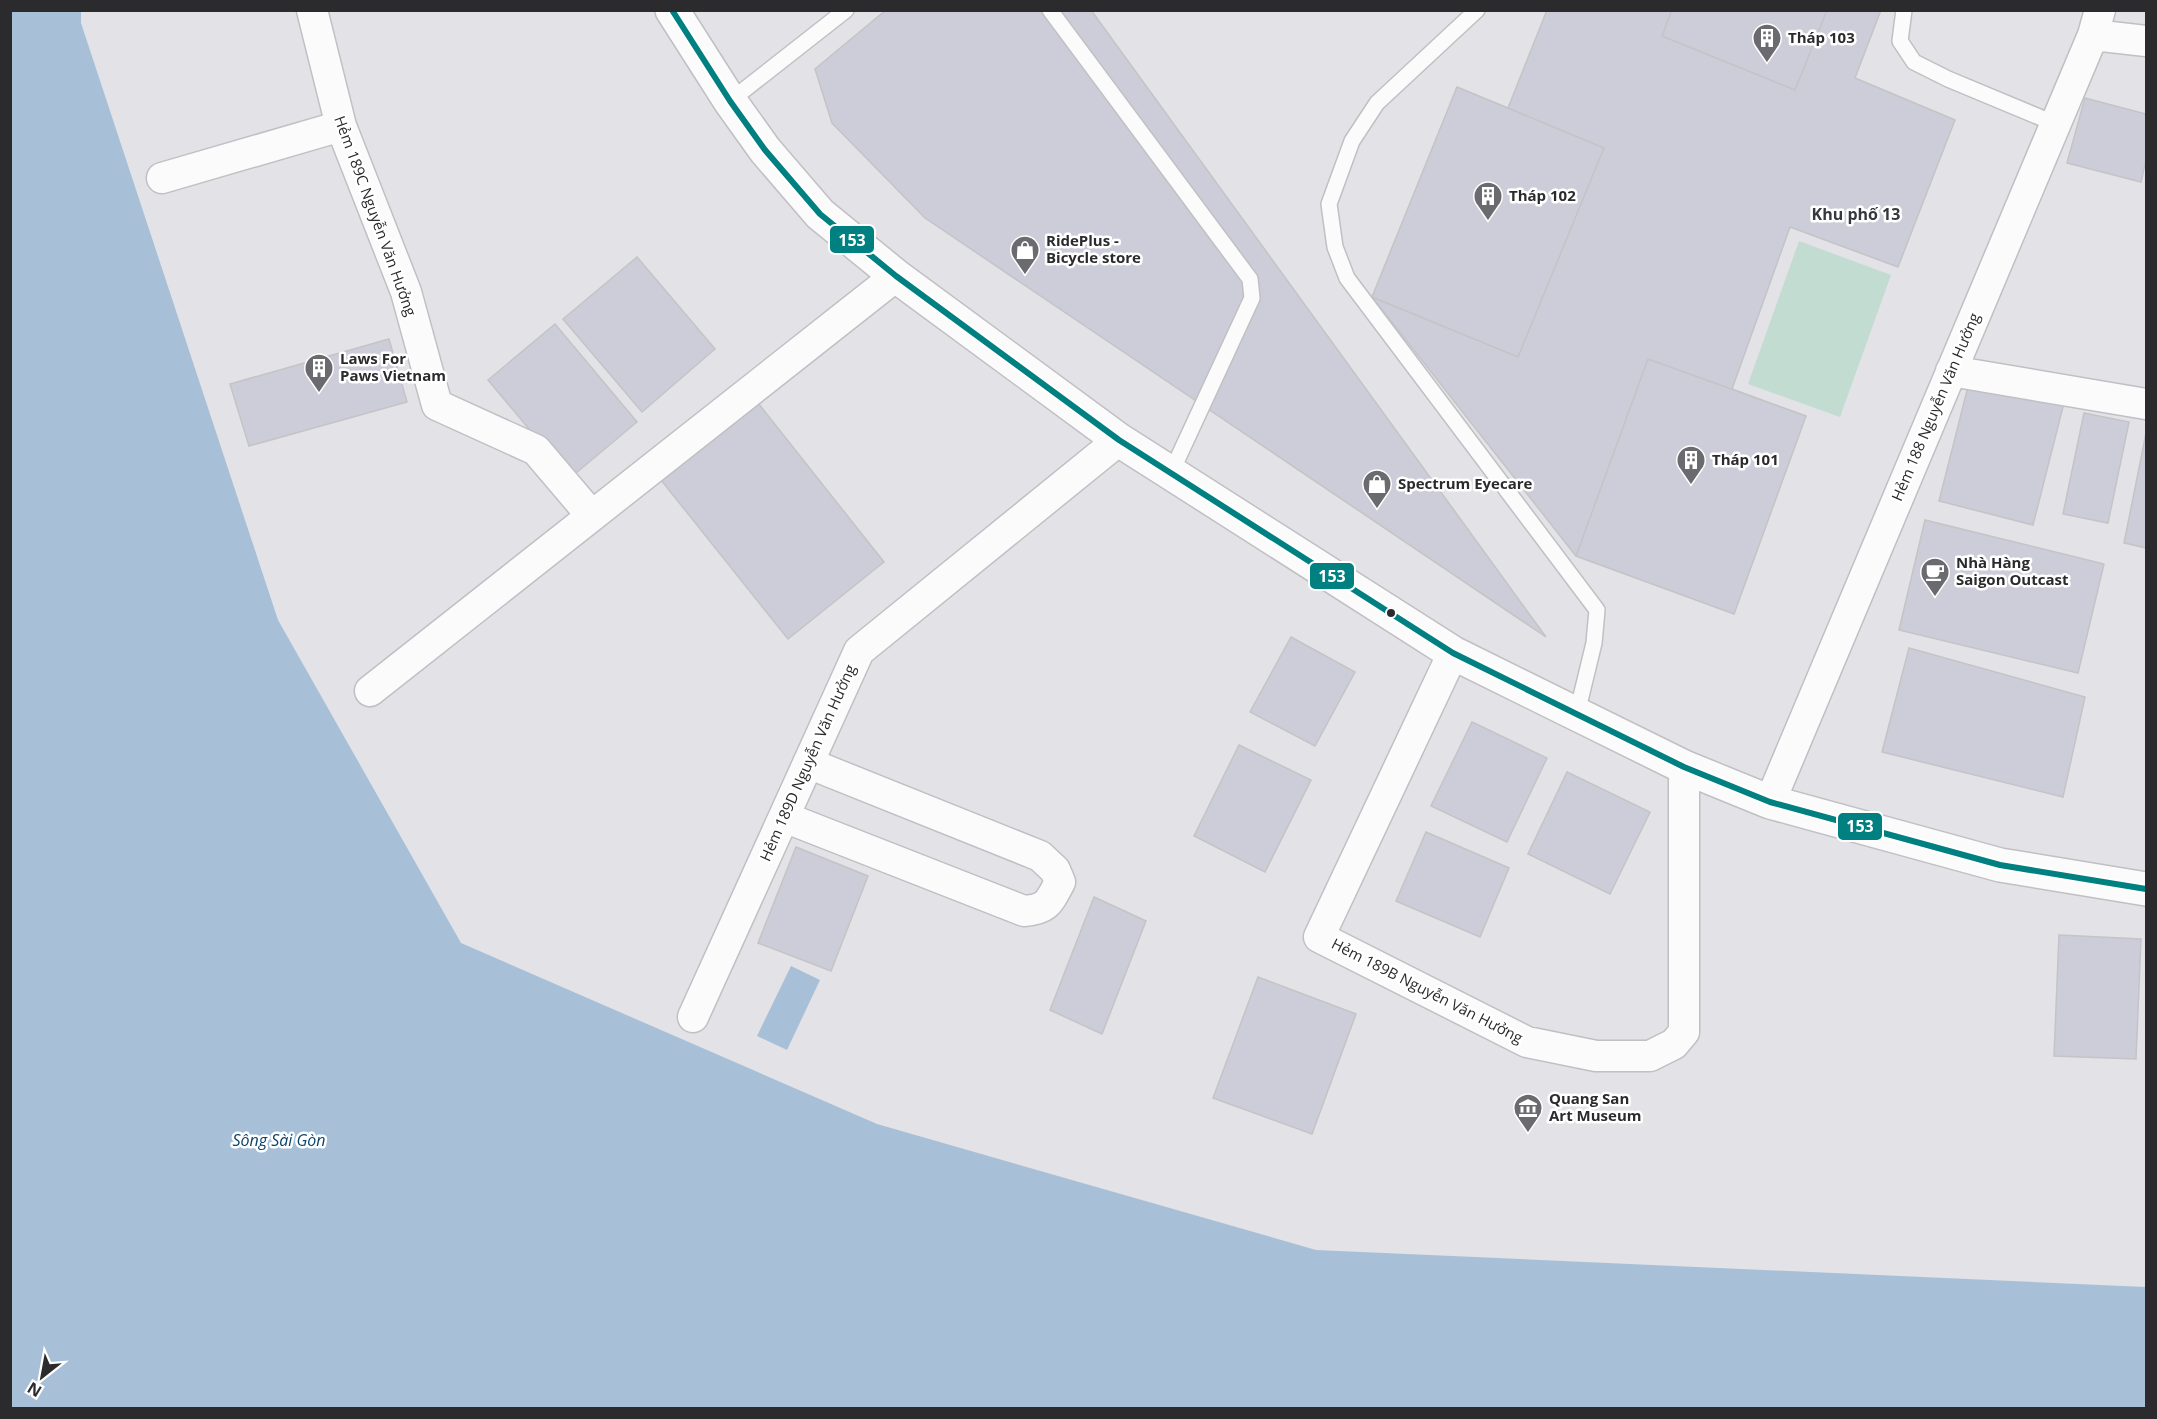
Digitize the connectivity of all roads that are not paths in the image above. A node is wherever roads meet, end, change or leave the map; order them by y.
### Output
1 (312, 10) edge
2 (672, 10) edge
3 (846, 10) edge
4 (1050, 10) edge
5 (1477, 10) edge
6 (1905, 10) edge
7 (2097, 23) edge
8 (2146, 41) edge
9 (730, 101) junction
10 (2056, 124) junction
11 (341, 126) junction
12 (162, 178) dead end
13 (896, 276) junction
14 (1951, 371) junction
15 (2146, 404) edge
16 (1119, 440) junction
17 (1171, 473) junction
18 (592, 516) junction
19 (1454, 653) junction
20 (370, 691) dead end
21 (1577, 713) junction
22 (808, 763) junction
23 (1684, 767) junction
24 (1770, 802) junction
25 (784, 817) junction
26 (2146, 889) edge
27 (693, 1017) dead end

1 - 11 street, Hẻm 189C Nguyễn Văn Hưởng
2 - 9 main road
3 - 9 lane
4 - 17 lane
5 - 21 lane
6 - 10 lane
7 - 8 street
7 - 10 street, Hẻm 188 Nguyễn Văn Hưởng
9 - 13 main road
10 - 14 street, Hẻm 188 Nguyễn Văn Hưởng
11 - 12 street
11 - 18 street, Hẻm 189C Nguyễn Văn Hưởng
13 - 16 main road
13 - 18 street
14 - 15 street
14 - 24 street, Hẻm 188 Nguyễn Văn Hưởng
16 - 17 main road
16 - 22 street, Hẻm 189D Nguyễn Văn Hưởng
17 - 19 main road
18 - 20 street
19 - 21 main road
19 - 23 street, Hẻm 189B Nguyễn Văn Hưởng
21 - 23 main road
22 - 25 street, Hẻm 189D Nguyễn Văn Hưởng
22 - 25 street
23 - 24 main road
24 - 26 main road
25 - 27 street, Hẻm 189D Nguyễn Văn Hưởng

